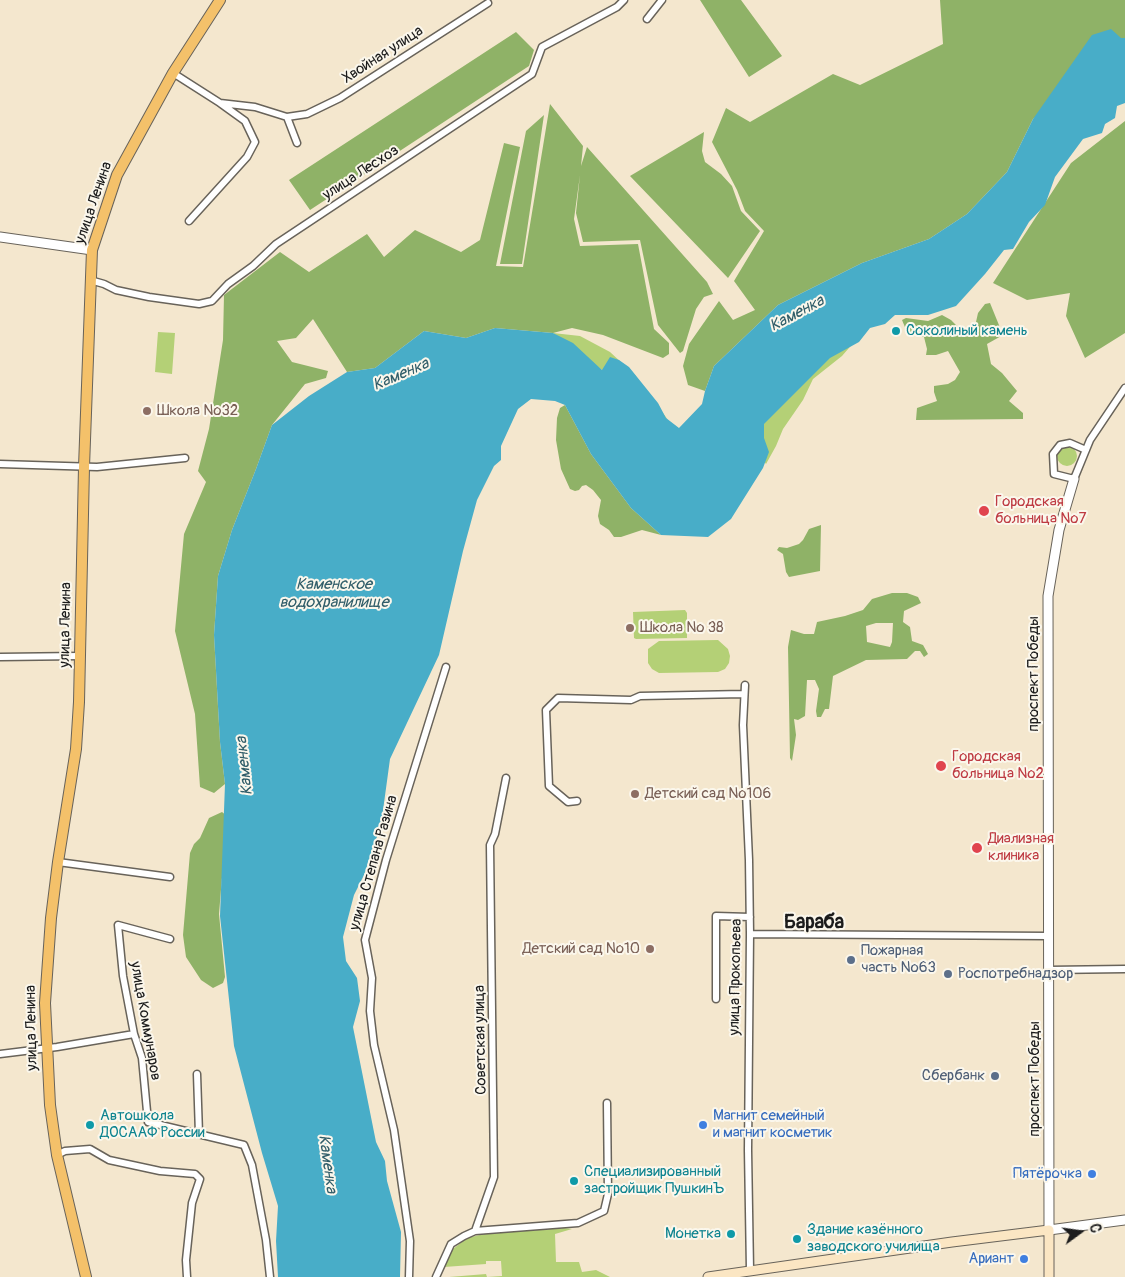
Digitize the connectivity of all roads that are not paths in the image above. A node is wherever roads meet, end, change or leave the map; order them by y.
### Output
1 (220, 0) edge
2 (624, 0) edge
3 (662, 0) edge
4 (488, 3) dead end
5 (647, 19) dead end
6 (173, 73) junction
7 (220, 103) junction
8 (287, 117) junction
9 (297, 142) dead end
10 (189, 221) dead end
11 (0, 237) edge
12 (92, 250) junction
13 (90, 280) junction
14 (1125, 388) edge
15 (1086, 450) junction
16 (185, 458) dead end
17 (0, 464) edge
18 (84, 466) junction
19 (1074, 479) junction
20 (80, 656) junction
21 (0, 657) edge
22 (446, 667) dead end
23 (744, 685) dead end
24 (744, 694) junction
25 (506, 778) dead end
26 (577, 801) dead end
27 (58, 862) junction
28 (170, 877) dead end
29 (750, 917) junction
30 (750, 934) junction
31 (1048, 936) junction
32 (170, 939) dead end
33 (1049, 970) junction
34 (1125, 970) edge
35 (716, 999) dead end
36 (134, 1034) junction
37 (46, 1048) junction
38 (0, 1054) edge
39 (197, 1074) dead end
40 (607, 1103) dead end
41 (199, 1134) junction
42 (57, 1155) junction
43 (1125, 1220) edge
44 (1049, 1230) junction
45 (475, 1231) junction
46 (751, 1274) edge
47 (86, 1277) edge
48 (187, 1277) edge
49 (270, 1277) edge
50 (409, 1277) edge
51 (436, 1277) edge
52 (708, 1277) edge
53 (1049, 1277) edge

1 - 6 main road, улица Ленина
2 - 13 street, улица Лесхоз
3 - 5 street
4 - 8 street, Хвойная улица
6 - 7 street
6 - 12 main road, улица Ленина
7 - 8 street
7 - 10 street
8 - 9 street
11 - 12 street
12 - 13 main road, улица Ленина
13 - 18 main road, улица Ленина
14 - 15 street, проспект Победы
15 - 19 street, проспект Победы
15 - 19 street
16 - 18 street
17 - 18 street
18 - 20 main road, улица Ленина
19 - 31 street, проспект Победы
20 - 21 street
20 - 27 main road, улица Ленина
22 - 50 street, улица Степана Разина
23 - 24 street, улица Прокопьева
24 - 26 street
24 - 29 street, улица Прокопьева
25 - 45 street, Советская улица
27 - 28 street
27 - 37 main road, улица Ленина
29 - 30 street, улица Прокопьева
29 - 35 street
30 - 31 street
30 - 46 street, улица Прокопьева
31 - 33 street, проспект Победы
32 - 36 street, улица Коммунаров
33 - 34 street
33 - 44 street, проспект Победы
36 - 37 street
36 - 41 street, улица Коммунаров
37 - 38 street
37 - 42 main road, улица Ленина
39 - 41 street
40 - 45 street
41 - 49 street, улица Коммунаров
42 - 47 main road, улица Ленина
42 - 48 street
43 - 44 street
44 - 46 main road
44 - 53 main road, проспект Победы
45 - 51 street
46 - 52 main road

